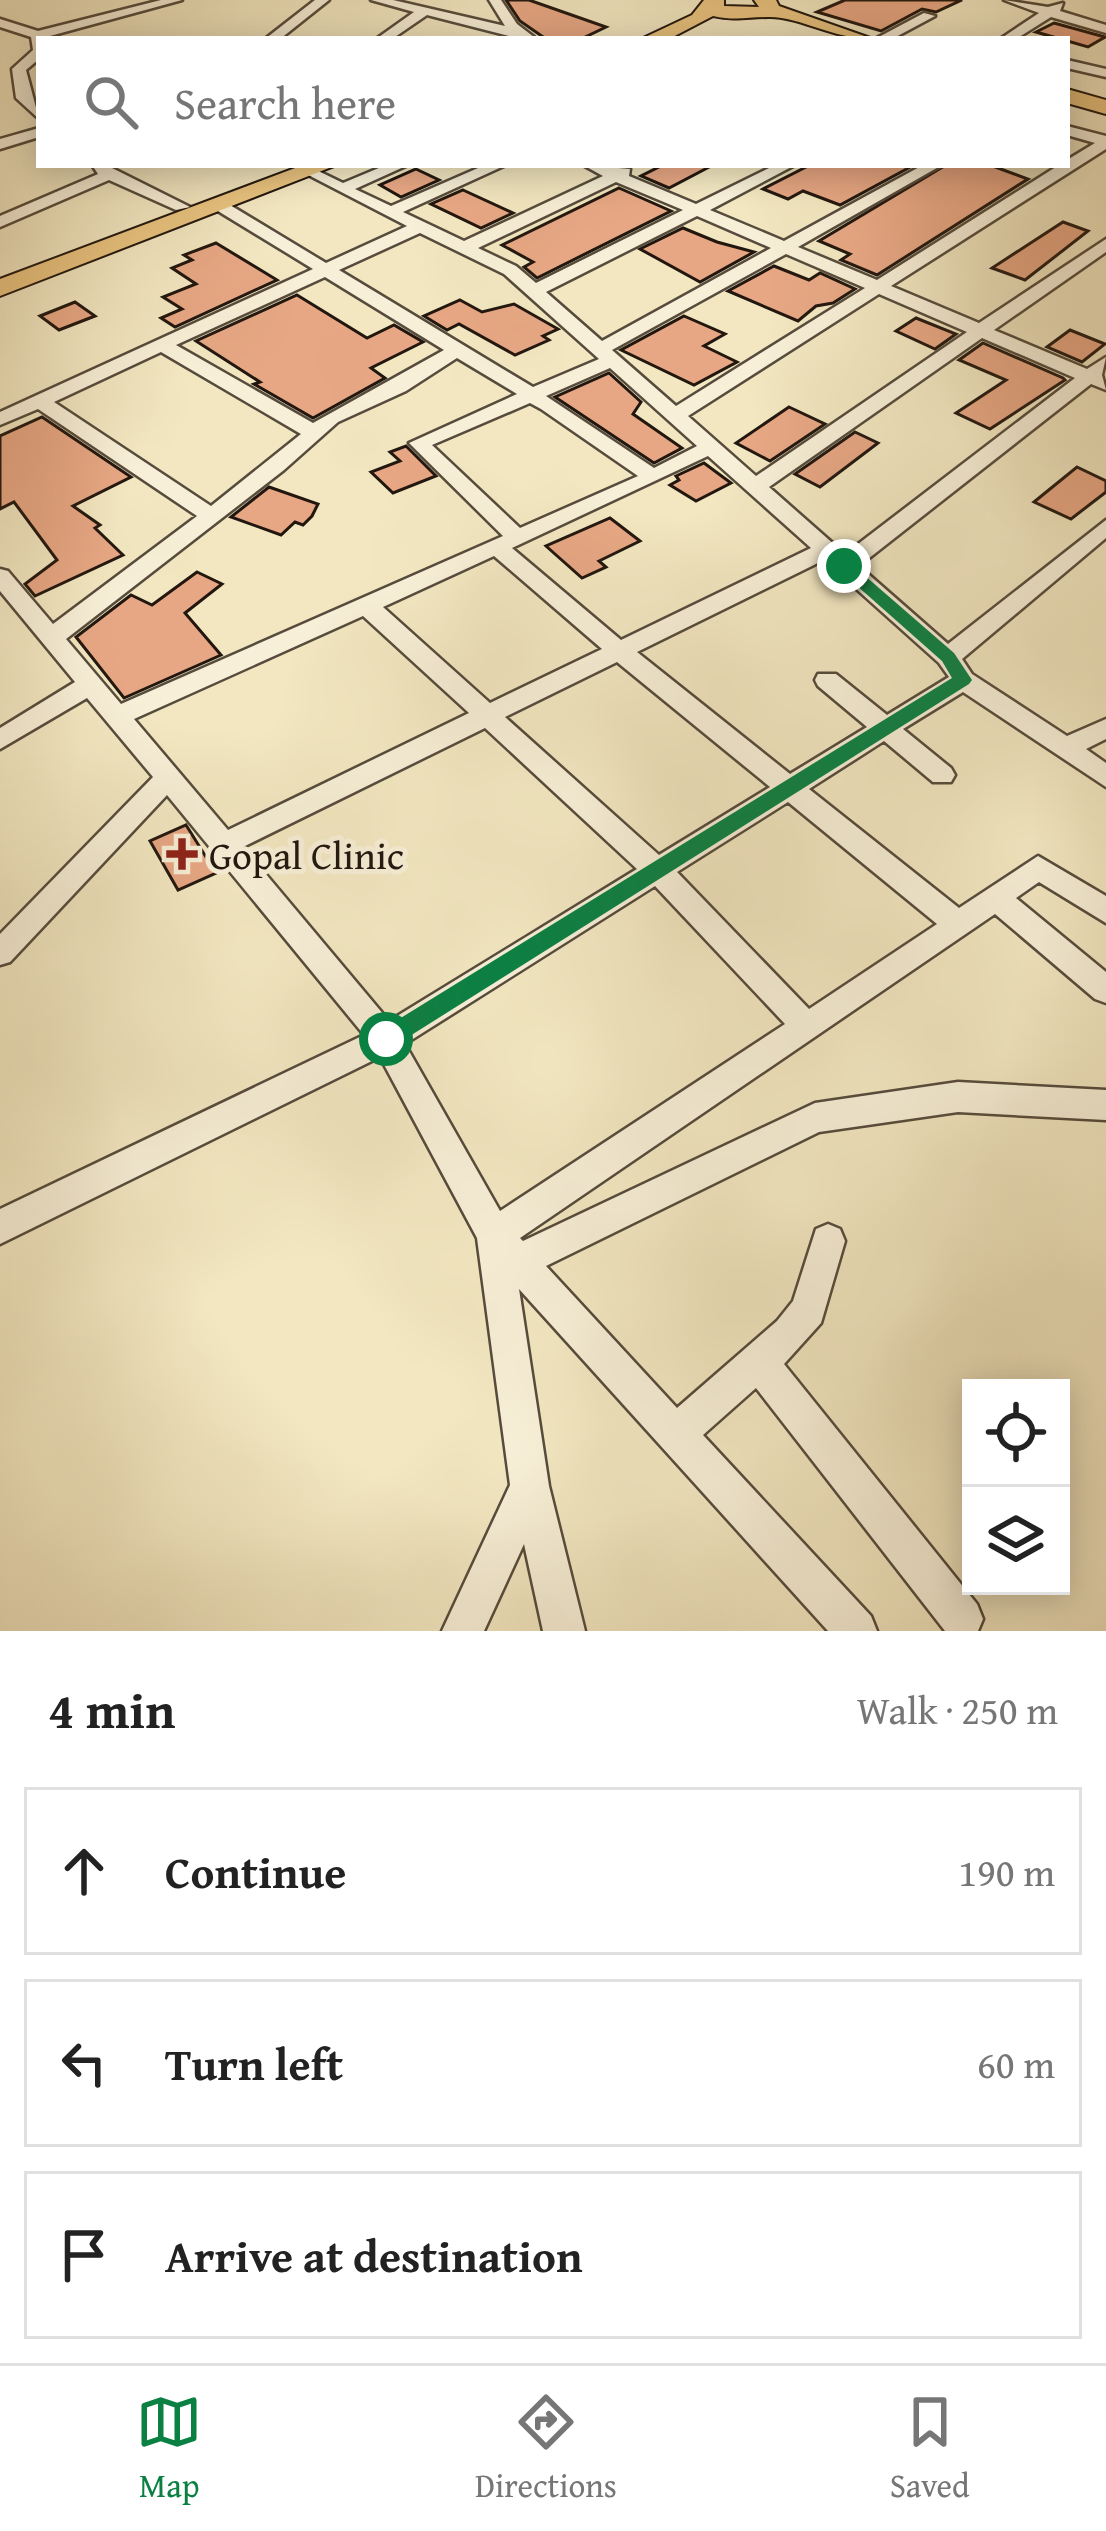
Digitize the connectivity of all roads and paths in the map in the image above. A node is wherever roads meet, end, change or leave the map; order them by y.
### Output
1 (176, 0) edge
2 (323, 0) edge
3 (377, 0) edge
4 (497, 0) edge
5 (1010, 0) edge
6 (1070, 0) edge
7 (483, 1) edge
8 (712, 3) edge
9 (754, 10) edge
10 (1050, 12) junction
11 (422, 14) junction
12 (929, 16) dead end
13 (0, 23) edge
14 (1106, 29) edge
15 (678, 34) edge
16 (66, 36) edge
17 (276, 36) edge
18 (388, 36) edge
19 (518, 36) edge
20 (833, 36) edge
21 (852, 36) edge
22 (888, 36) edge
23 (1012, 36) edge
24 (36, 44) edge
25 (36, 48) edge
26 (1070, 65) edge
27 (20, 69) junction
28 (0, 72) edge
29 (1106, 73) edge
30 (1070, 95) edge
31 (1106, 105) edge
32 (36, 112) edge
33 (1070, 131) edge
34 (36, 133) edge
35 (1106, 141) edge
36 (0, 145) edge
37 (1070, 164) edge
38 (304, 168) edge
39 (305, 168) edge
40 (309, 168) edge
41 (393, 168) edge
42 (491, 168) edge
43 (598, 168) edge
44 (633, 168) edge
45 (781, 168) edge
46 (929, 168) edge
47 (1063, 168) edge
48 (102, 170) edge
49 (616, 176) junction
50 (344, 188) junction
51 (218, 205) junction
52 (182, 207) junction
53 (700, 208) junction
54 (392, 211) junction
55 (0, 222) edge
56 (421, 226) junction
57 (1106, 244) edge
58 (466, 247) junction
59 (784, 247) junction
60 (326, 271) junction
61 (0, 276) edge
62 (877, 286) junction
63 (0, 288) edge
64 (534, 291) junction
65 (978, 329) junction
66 (162, 345) junction
67 (458, 350) junction
68 (607, 354) junction
69 (1100, 374) edge
70 (534, 396) junction
71 (39, 401) junction
72 (675, 416) junction
73 (0, 419) edge
74 (315, 433) junction
75 (710, 447) junction
76 (653, 478) junction
77 (754, 487) junction
78 (212, 516) junction
79 (1106, 527) edge
80 (507, 542) junction
81 (835, 558) junction
82 (0, 576) edge
83 (366, 605) junction
84 (51, 638) junction
85 (619, 651) junction
86 (956, 668) junction
87 (827, 680) dead end
88 (89, 685) junction
89 (116, 717) junction
90 (485, 717) junction
91 (884, 728) junction
92 (1106, 728) edge
93 (0, 740) edge
94 (1066, 748) junction
95 (942, 776) dead end
96 (1106, 777) edge
97 (167, 779) junction
98 (789, 788) junction
99 (222, 845) junction
100 (657, 870) junction
101 (995, 898) junction
102 (1106, 911) edge
103 (958, 924) junction
104 (0, 953) edge
105 (1106, 990) edge
106 (807, 1027) junction
107 (386, 1039) junction
108 (1106, 1106) edge
109 (0, 1227) edge
110 (828, 1241) dead end
111 (506, 1248) junction
112 (759, 1362) junction
113 (676, 1434) junction
114 (530, 1486) junction
115 (962, 1619) dead end
116 (463, 1631) edge
117 (564, 1631) edge
118 (856, 1631) edge

1 - 16 street
2 - 17 street
3 - 11 street
4 - 7 street
4 - 19 street
5 - 10 street
6 - 10 street
7 - 19 street
8 - 9 highway
8 - 15 highway
9 - 15 highway
9 - 20 highway
9 - 21 highway
10 - 14 street
10 - 23 street
11 - 18 street
11 - 19 street
12 - 22 street
13 - 24 street
25 - 27 street
26 - 29 street
27 - 28 street
27 - 32 street
30 - 31 highway
33 - 35 street
34 - 36 street
35 - 37 street
38 - 52 highway
39 - 51 highway
40 - 50 street
41 - 50 street
42 - 54 street
43 - 49 street
44 - 49 street
45 - 53 street
46 - 59 street
47 - 62 street
48 - 52 street
48 - 55 street
49 - 53 street
49 - 58 street
50 - 54 street
51 - 60 street
51 - 63 highway
52 - 61 highway
53 - 59 street
53 - 64 street
54 - 56 street
56 - 58 street
56 - 60 street
57 - 65 street
58 - 64 street
59 - 62 street
59 - 68 street
60 - 66 street
60 - 67 street
62 - 65 street
62 - 72 street
64 - 68 street
65 - 69 street
65 - 77 street
66 - 71 street
66 - 74 street
67 - 70 street
67 - 74 street
68 - 70 street
68 - 72 street
69 - 81 street
70 - 76 street
70 - 80 street
71 - 73 street
71 - 78 street
72 - 75 street
74 - 78 street
75 - 76 street
75 - 77 street
76 - 80 street
77 - 81 street
78 - 84 street
79 - 86 street
80 - 83 street
80 - 85 street
81 - 85 street
81 - 86 street
82 - 84 street
83 - 89 street
83 - 90 street
84 - 88 street
85 - 90 street
85 - 98 street
86 - 91 street
86 - 94 street
87 - 91 street
88 - 89 street
88 - 93 street
89 - 97 street
90 - 99 street
90 - 100 street
91 - 95 street
91 - 98 street
92 - 94 street
94 - 96 street
97 - 99 street
97 - 104 street
98 - 100 street
98 - 103 street
99 - 107 street
100 - 106 street
100 - 107 street
101 - 102 street
101 - 103 street
101 - 105 street
103 - 106 street
106 - 111 street
107 - 109 street
107 - 111 street
108 - 111 street
110 - 112 street
111 - 113 street
111 - 114 street
112 - 113 street
112 - 115 street
113 - 118 street
114 - 116 street
114 - 117 street

